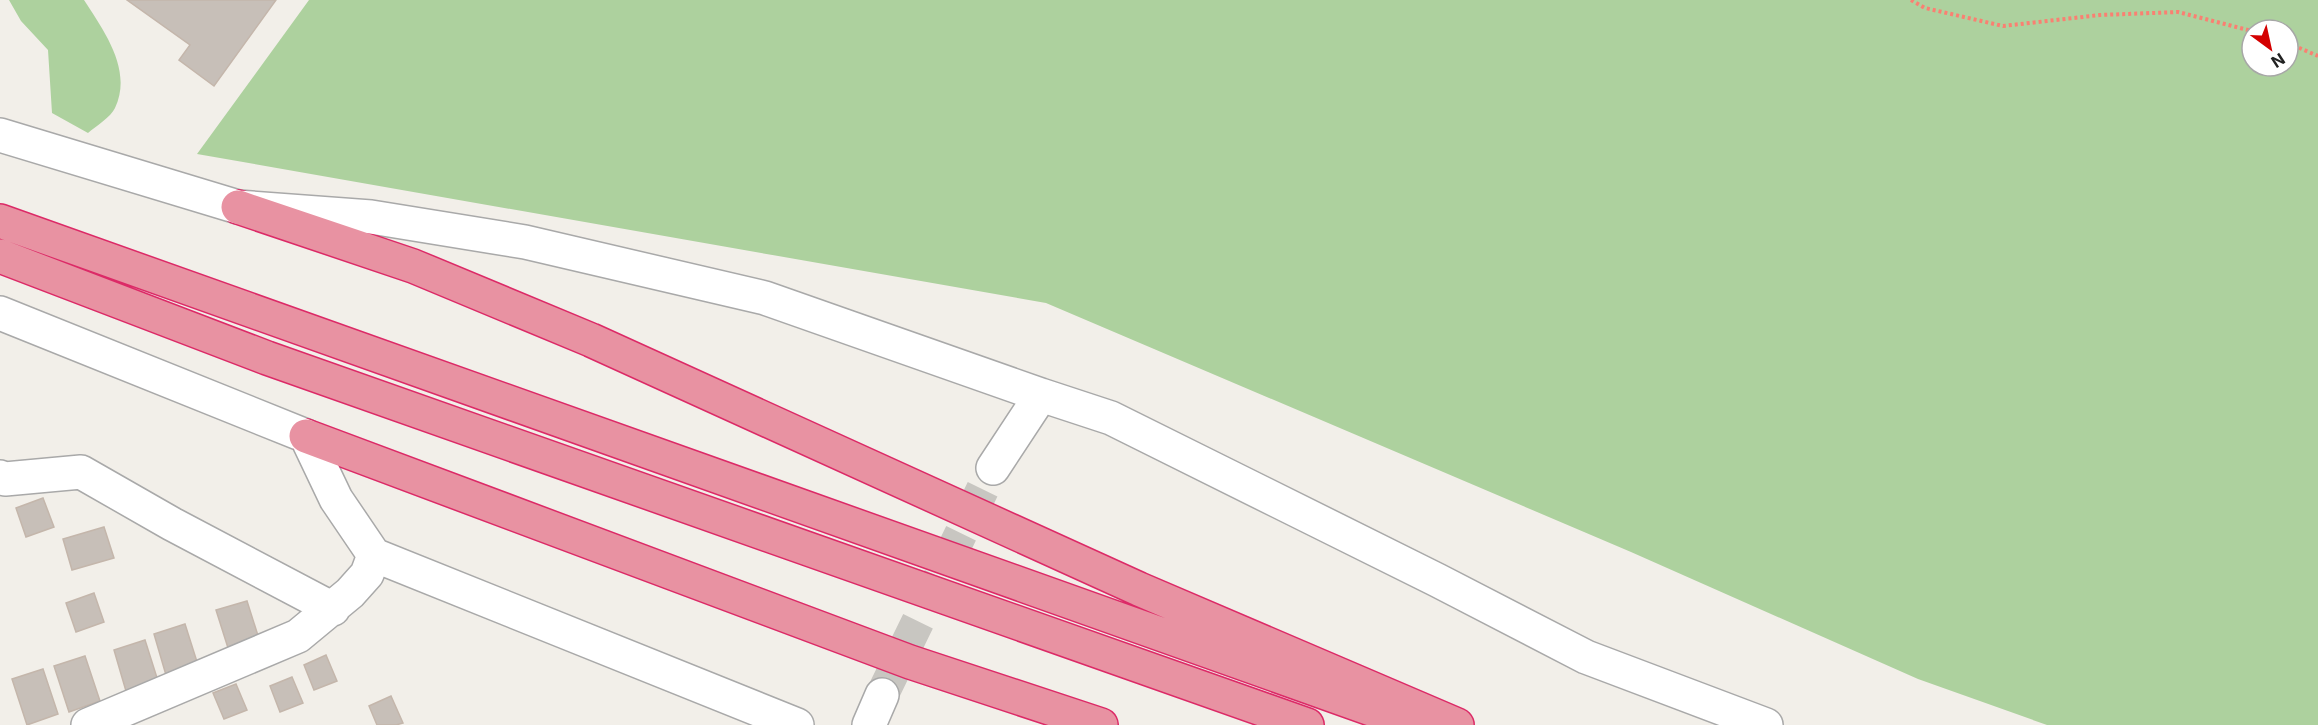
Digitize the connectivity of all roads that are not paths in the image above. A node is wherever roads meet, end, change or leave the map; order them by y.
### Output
1 (0, 135) edge
2 (238, 207) junction
3 (0, 221) edge
4 (0, 256) edge
5 (0, 314) edge
6 (1041, 395) junction
7 (306, 436) junction
8 (993, 468) tunnel mouth
9 (0, 477) edge
10 (370, 564) junction
11 (333, 609) junction
12 (882, 695) tunnel mouth
13 (88, 725) edge
14 (798, 725) edge
15 (869, 725) edge
16 (1101, 725) edge
17 (1307, 725) edge
18 (1416, 725) edge
19 (1457, 725) edge
20 (1766, 725) edge

1 - 2 street
2 - 6 street
2 - 19 highway
3 - 18 highway
4 - 17 highway
5 - 7 street
6 - 8 street
6 - 20 street
7 - 10 street
7 - 16 highway
9 - 11 street
10 - 11 street
10 - 14 street
11 - 13 street
12 - 15 street

